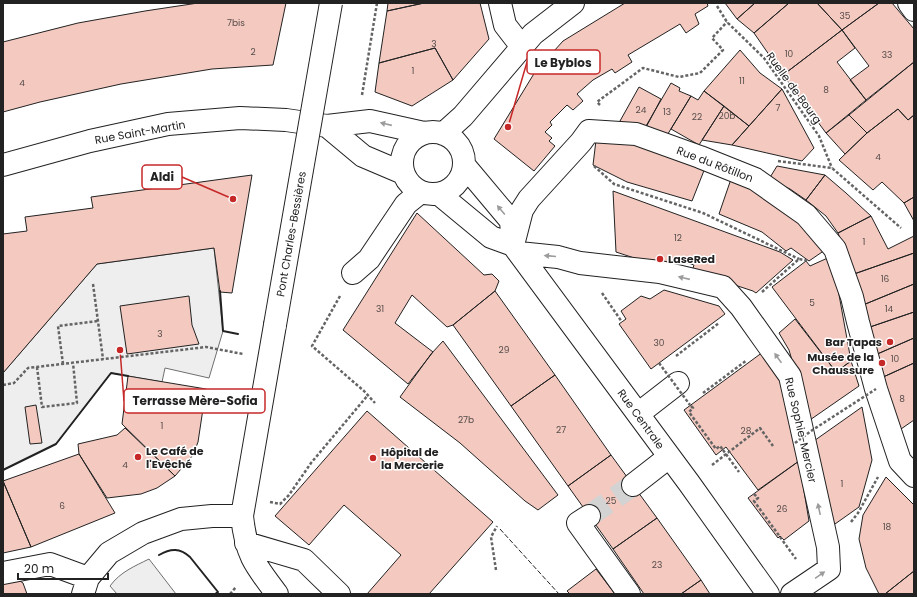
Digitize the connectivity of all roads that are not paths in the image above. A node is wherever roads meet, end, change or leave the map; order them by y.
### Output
1 (331, 3) edge
2 (500, 3) edge
3 (573, 3) edge
4 (909, 3) edge
5 (914, 10) edge
6 (522, 48) junction
7 (327, 126) junction
8 (434, 133) junction
9 (3, 165) edge
10 (464, 165) junction
11 (403, 173) junction
12 (430, 193) junction
13 (516, 249) junction
14 (353, 272) dead end
15 (678, 383) dead end
16 (638, 414) junction
17 (669, 457) junction
18 (914, 476) edge
19 (632, 485) tunnel mouth
20 (242, 516) junction
21 (589, 516) tunnel mouth
22 (246, 543) junction
23 (3, 572) edge
24 (85, 586) edge
25 (277, 594) edge
26 (339, 594) edge
27 (629, 594) edge
28 (768, 594) edge
29 (792, 594) edge

1 - 20 street, Pont Charles-Bessières, bridge
2 - 6 street
3 - 6 street
4 - 5 street
6 - 8 street
8 -> 7 street, Rue Saint-Martin
7 - 9 street, Rue Saint-Martin
7 - 11 street
8 - 10 street, Rue Saint-Martin
8 - 11 street
10 - 12 street
13 -> 10 street
11 - 12 street
12 - 13 street
12 - 14 street
13 - 16 street, Rue Centrale
13 - 18 street, Rue du Rôtillon
29 -> 13 street, Rue Sophie-Mercier
15 - 16 street
16 - 17 street, Rue Centrale
17 - 19 street
17 - 28 street, Rue Centrale
20 - 22 street, Pont Charles-Bessières
20 - 24 street
21 - 27 street
22 - 25 street, Pont Charles-Bessières
22 - 26 street
23 - 24 street

